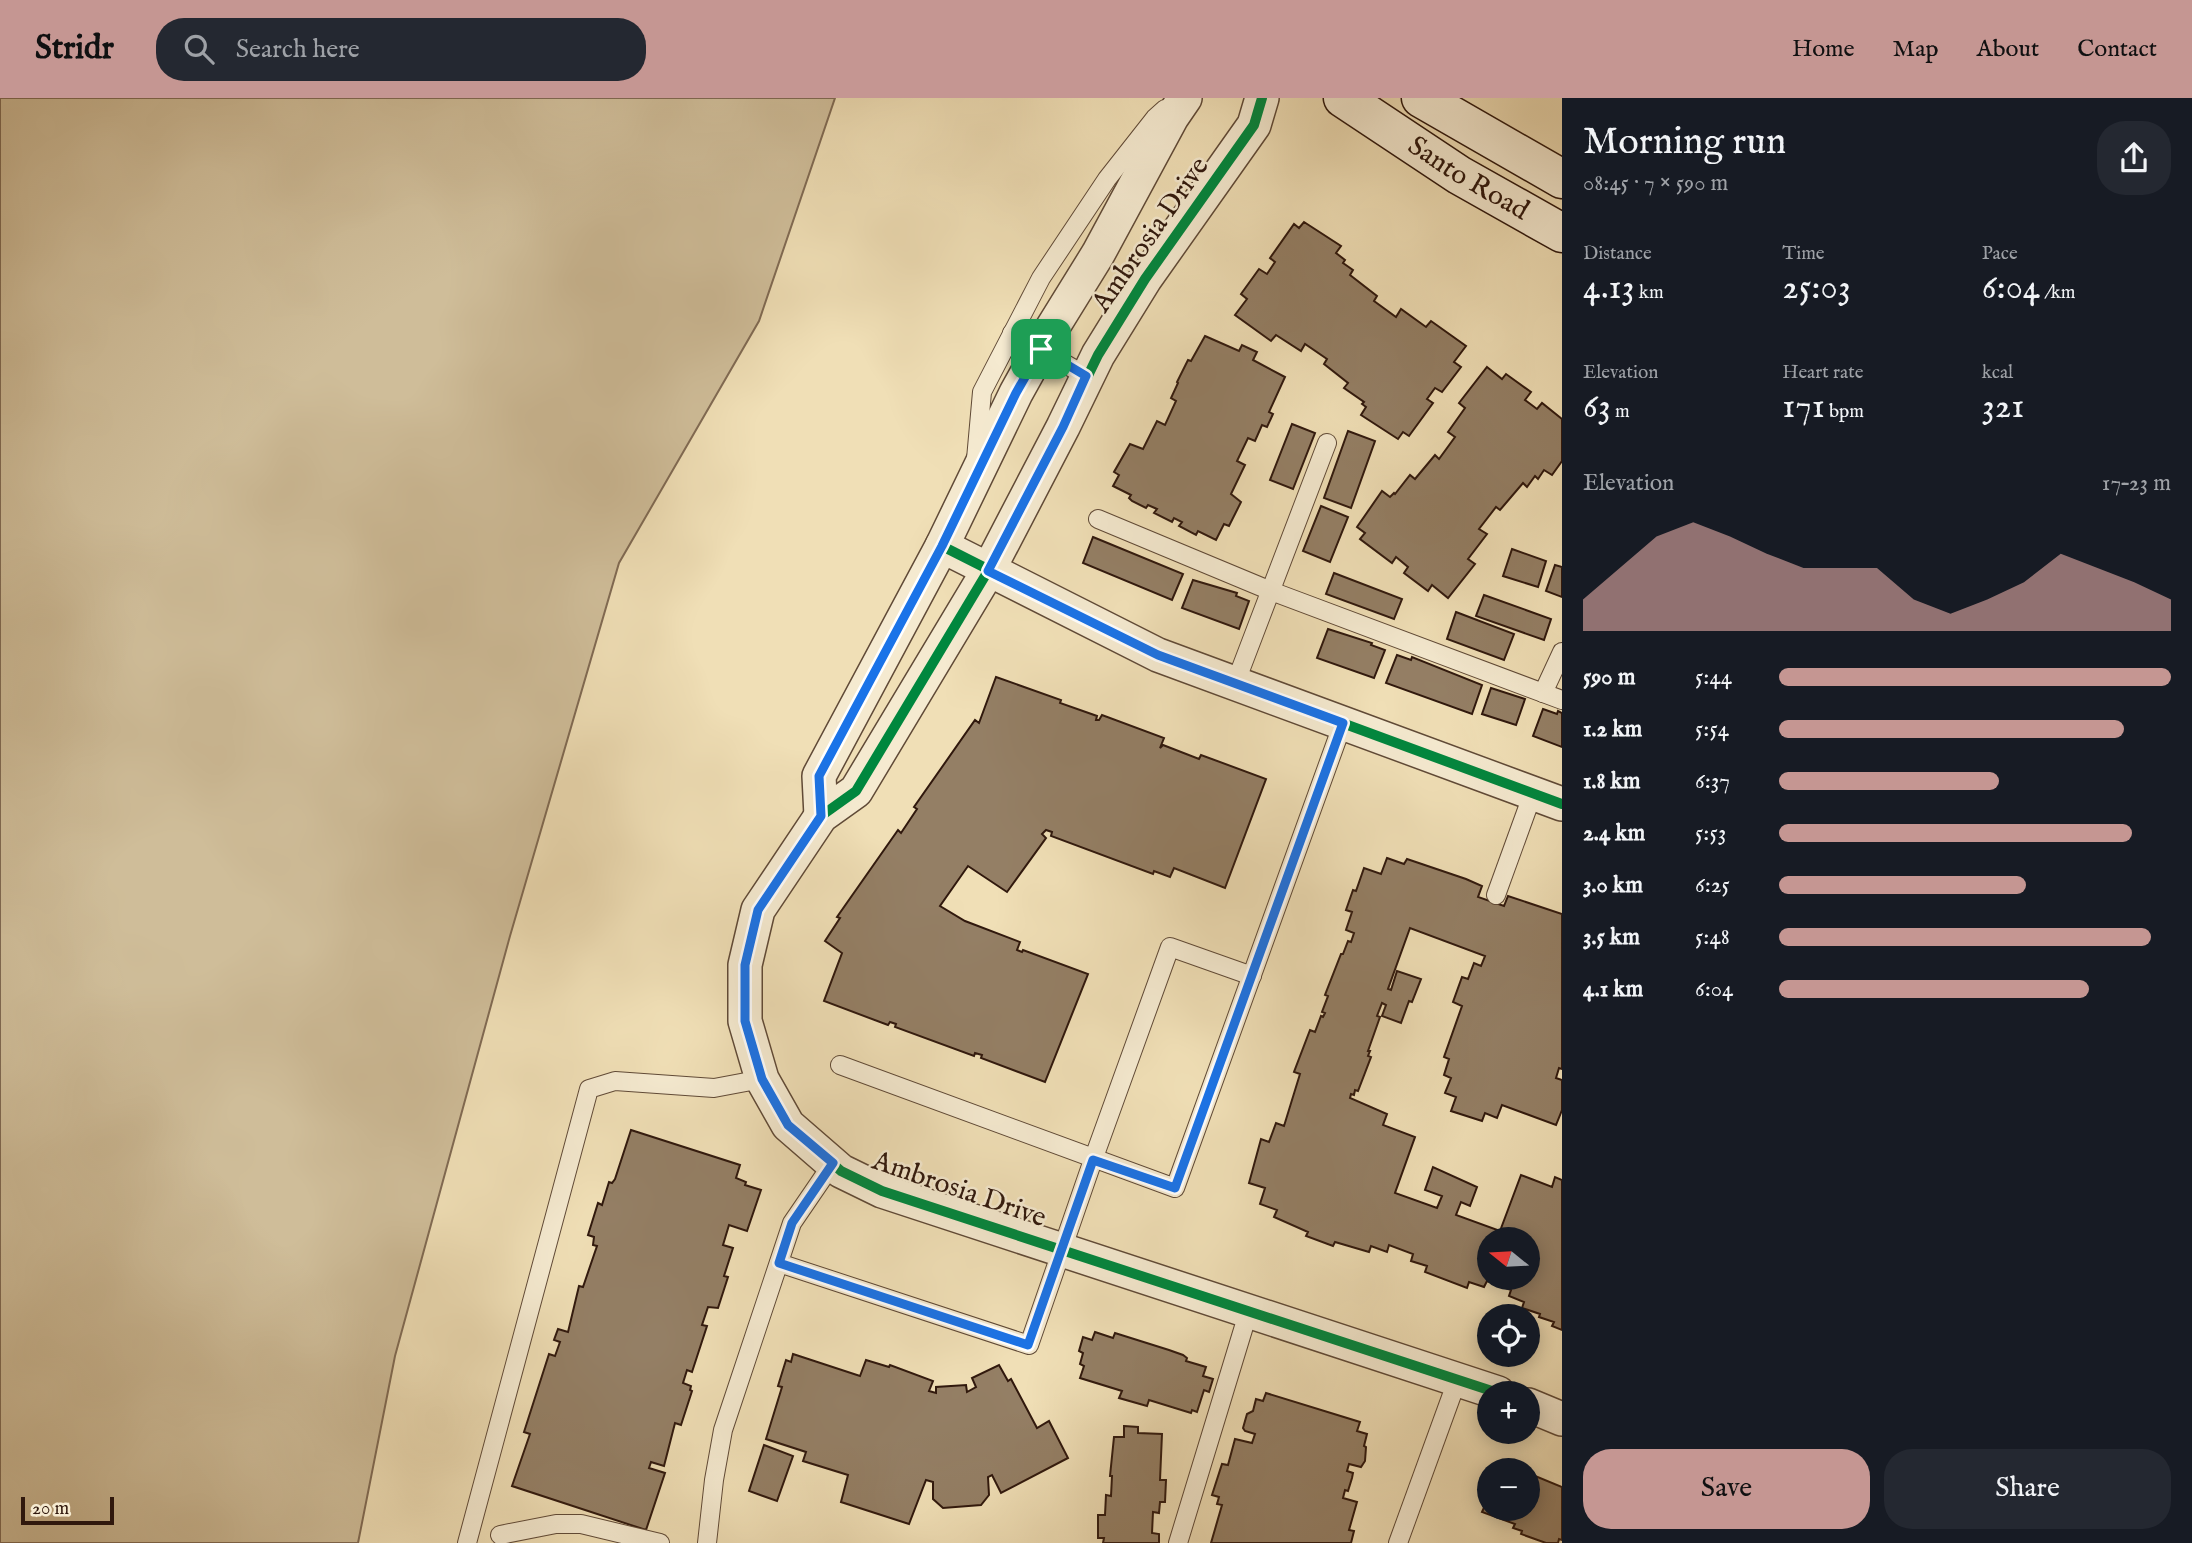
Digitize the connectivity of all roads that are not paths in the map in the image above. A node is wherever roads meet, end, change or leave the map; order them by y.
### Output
1 (1179, 98) edge
2 (1185, 98) edge
3 (1262, 98) edge
4 (1343, 98) edge
5 (1421, 98) edge
6 (1562, 179) edge
7 (1562, 233) edge
8 (1012, 333) junction
9 (1041, 349) junction
10 (1086, 376) junction
11 (1327, 443) dead end
12 (974, 481) junction
13 (1098, 519) dead end
14 (942, 546) junction
15 (988, 571) junction
16 (1271, 591) junction
17 (1562, 652) edge
18 (1235, 684) junction
19 (1543, 692) junction
20 (1562, 699) edge
21 (1343, 723) junction
22 (1548, 799) edge
23 (821, 816) junction
24 (1496, 895) dead end
25 (1252, 976) junction
26 (840, 1065) dead end
27 (762, 1079) junction
28 (1093, 1160) junction
29 (833, 1163) junction
30 (1061, 1249) junction
31 (779, 1263) junction
32 (1249, 1310) junction
33 (1458, 1378) junction
34 (1477, 1385) edge
35 (1540, 1410) edge
36 (1562, 1419) edge
37 (500, 1535) dead end
38 (467, 1543) edge
39 (660, 1543) edge
40 (707, 1543) edge
41 (1178, 1543) edge
42 (1398, 1543) edge

1 - 8 lane
2 - 9 street, Ambrosia Drive
3 - 10 street, Ambrosia Drive
4 - 7 street, Santo Road
5 - 6 street, Santo Road
8 - 9 lane
8 - 12 lane
9 - 10 lane
9 - 12 street, Ambrosia Drive
10 - 15 street, Ambrosia Drive
11 - 16 lane
12 - 14 street, Ambrosia Drive
13 - 16 lane
14 - 15 street
14 - 23 street, Ambrosia Drive
15 - 18 street
15 - 23 street, Ambrosia Drive
16 - 18 lane
16 - 19 lane
17 - 19 lane
18 - 21 street
19 - 20 lane
21 - 22 street
21 - 25 lane
22 - 24 lane
23 - 27 street, Ambrosia Drive
25 - 28 lane
25 - 28 lane
26 - 28 lane
27 - 29 street, Ambrosia Drive
27 - 38 lane
28 - 30 lane
29 - 30 street, Ambrosia Drive
29 - 31 lane
30 - 31 lane
30 - 32 street, Ambrosia Drive
31 - 40 lane
32 - 33 street, Ambrosia Drive
32 - 41 lane
33 - 34 street, Ambrosia Drive
33 - 42 lane
35 - 36 street
37 - 39 lane

